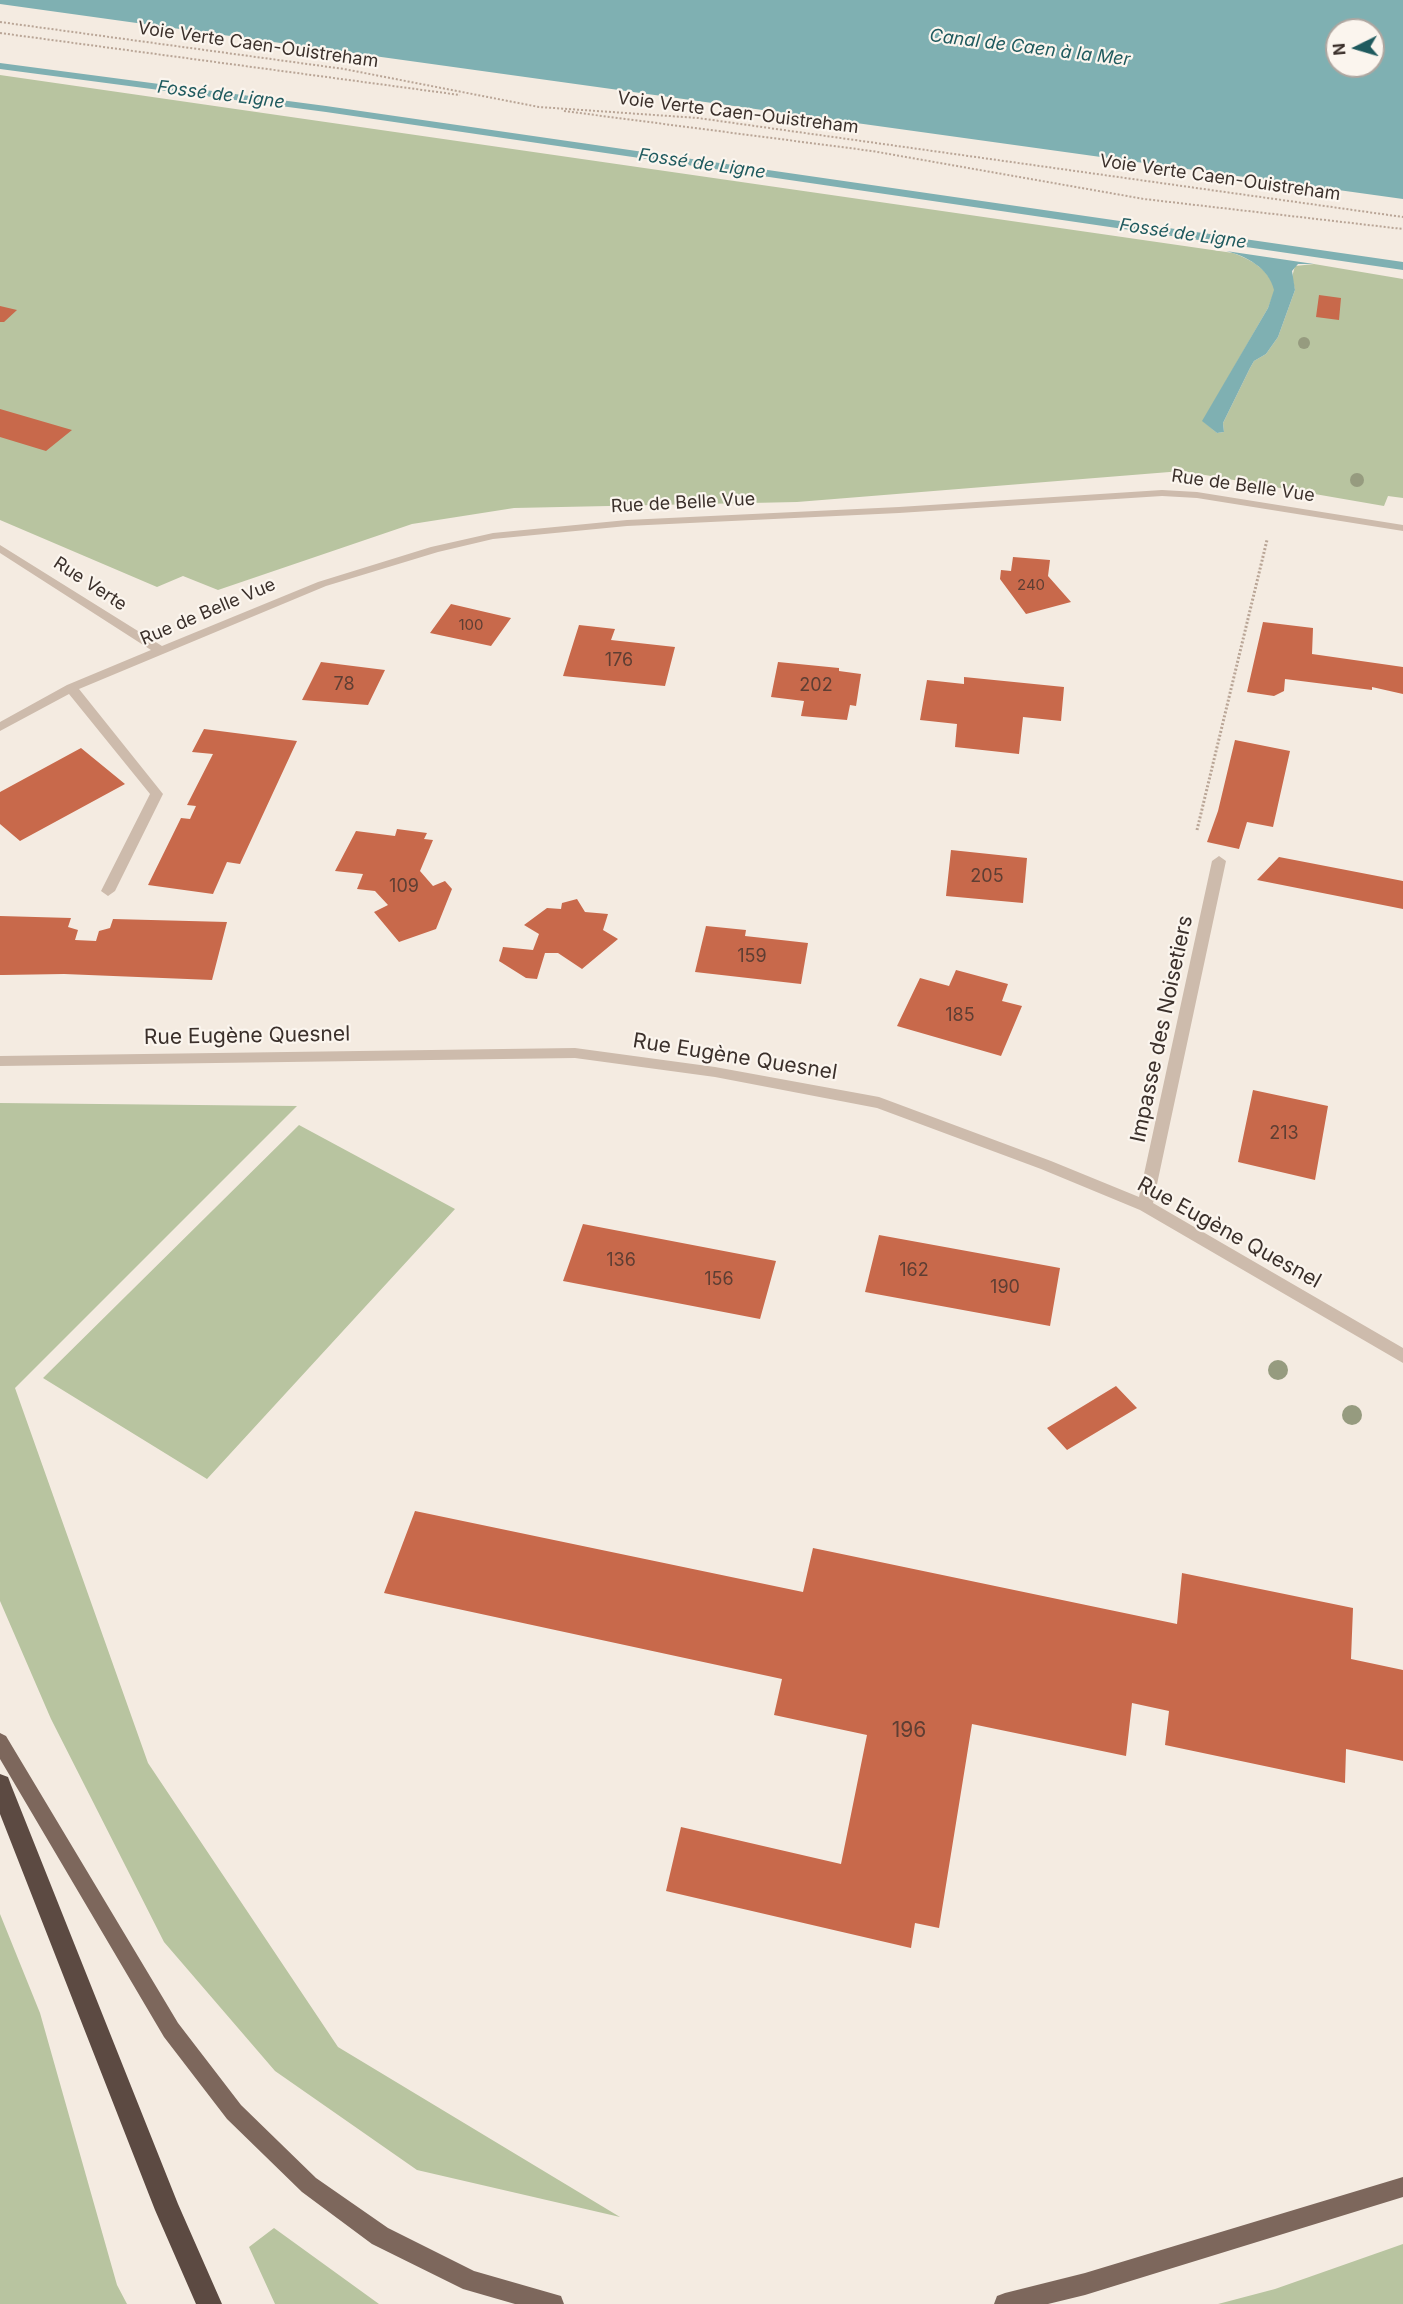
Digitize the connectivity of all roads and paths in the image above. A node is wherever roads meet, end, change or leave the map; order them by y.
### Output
1 (0, 22) edge
2 (0, 33) edge
3 (479, 97) junction
4 (539, 107) junction
5 (1403, 217) edge
6 (1403, 229) edge
7 (1275, 508) junction
8 (1403, 528) edge
9 (0, 548) edge
10 (161, 651) junction
11 (71, 688) junction
12 (0, 727) edge
13 (1219, 861) joint
14 (108, 891) dead end
15 (0, 1061) edge
16 (1145, 1206) junction
17 (1403, 1356) edge
18 (0, 1742) edge
19 (0, 1785) edge
20 (1403, 2187) edge
21 (209, 2304) edge
22 (553, 2304) edge
23 (1005, 2304) edge

1 - 3 path, Voie Verte Caen-Ouistreham
2 - 3 path
3 - 4 path, Voie Verte Caen-Ouistreham
4 - 5 path, Voie Verte Caen-Ouistreham
4 - 6 path
7 - 8 street, Rue de Belle Vue
7 - 10 street, Rue de Belle Vue
7 - 13 path
9 - 10 street, Rue Verte
10 - 11 street, Rue de Belle Vue
11 - 12 street, Rue de Belle Vue
11 - 14 street
13 - 16 street, Impasse des Noisetiers
15 - 16 street, Rue Eugène Quesnel
16 - 17 street, Rue Eugène Quesnel
18 - 22 main road
19 - 21 highway
20 - 23 main road

